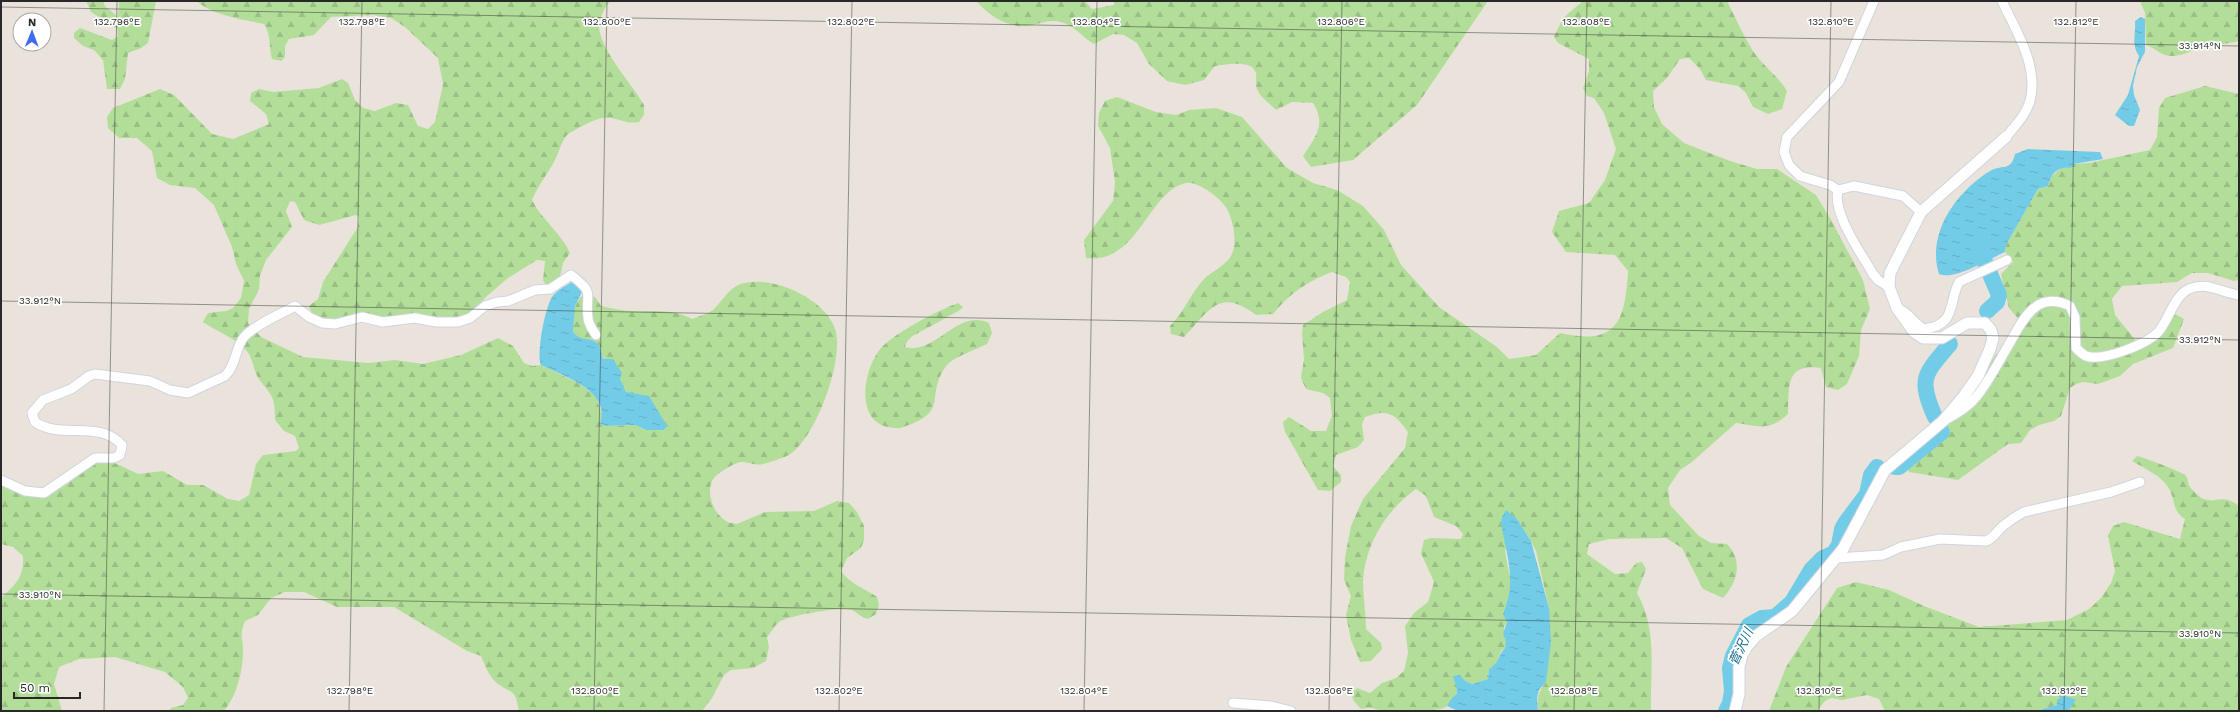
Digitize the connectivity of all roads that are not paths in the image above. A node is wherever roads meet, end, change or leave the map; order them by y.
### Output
1 (1874, 1) edge
2 (2002, 1) edge
3 (2006, 137) joint
4 (1838, 190) junction
5 (1921, 212) junction
6 (2007, 260) dead end
7 (1889, 287) junction
8 (2239, 295) edge
9 (1897, 308) junction
10 (596, 335) dead end
11 (1943, 421) junction
12 (1, 480) edge
13 (2140, 482) dead end
14 (1836, 558) junction
15 (1233, 703) dead end
16 (1291, 711) edge
17 (1735, 711) edge

1 - 4 street
2 - 3 street
3 - 5 street
4 - 5 street
4 - 7 street
5 - 7 street
6 - 9 street
7 - 9 street
8 - 11 street
9 - 11 street
10 - 12 street
11 - 14 street
13 - 14 street
14 - 17 street
15 - 16 street

